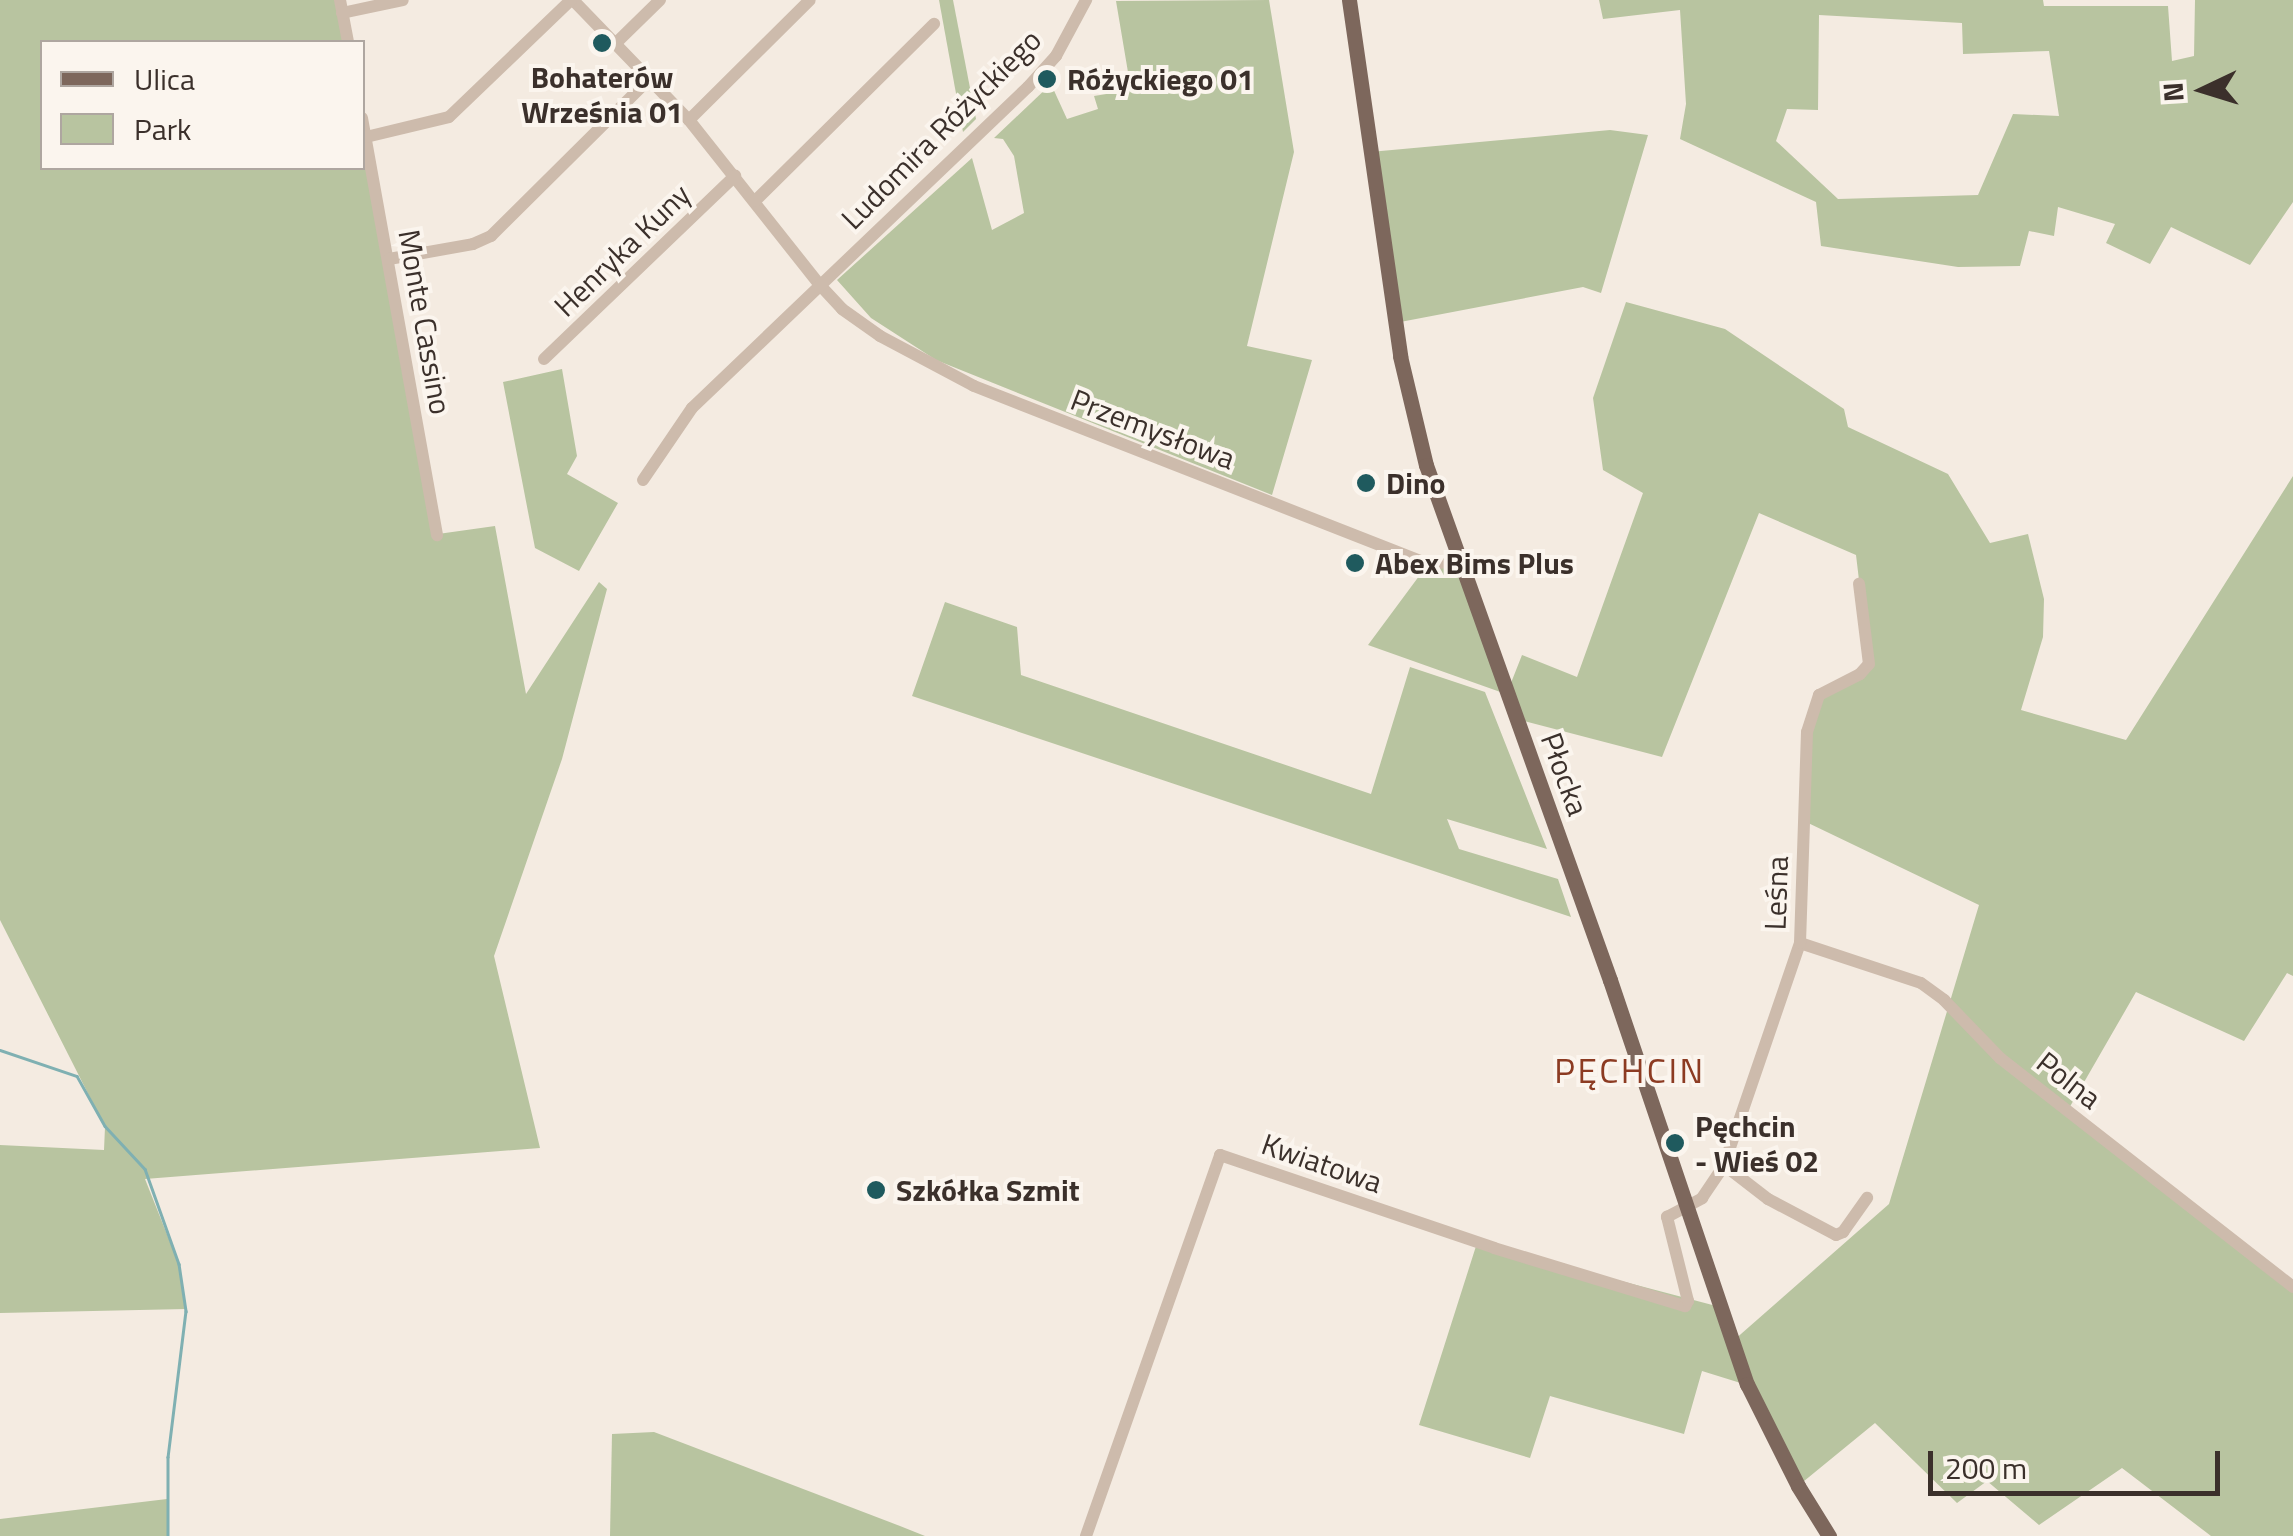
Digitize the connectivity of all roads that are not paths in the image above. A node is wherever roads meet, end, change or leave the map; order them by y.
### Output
1 (403, 0) edge
2 (572, 0) edge
3 (660, 0) edge
4 (810, 0) edge
5 (1086, 0) edge
6 (1349, 0) edge
7 (341, 7) edge
8 (934, 24) dead end
9 (348, 40) edge
10 (615, 44) junction
11 (650, 78) junction
12 (689, 120) junction
13 (365, 132) edge
14 (366, 137) junction
15 (735, 176) junction
16 (755, 201) junction
17 (389, 260) junction
18 (818, 283) junction
19 (544, 358) dead end
20 (643, 480) dead end
21 (437, 534) dead end
22 (1458, 561) junction
23 (1859, 584) dead end
24 (1800, 943) junction
25 (1724, 1166) junction
26 (1867, 1198) dead end
27 (1685, 1207) junction
28 (2293, 1287) edge
29 (1086, 1536) edge
30 (1830, 1536) edge

1 - 7 street
2 - 10 street, Przemysłowa
2 - 14 street
3 - 10 street
4 - 12 street
5 - 18 street, Ludomira Różyckiego
6 - 22 main road, Płocka
7 - 9 street
8 - 16 street
10 - 11 street, Przemysłowa
11 - 12 street, Przemysłowa
11 - 17 street
12 - 15 street, Przemysłowa
13 - 14 street, Monte Cassino
14 - 17 street, Monte Cassino
15 - 16 street, Przemysłowa
15 - 19 street, Henryka Kuny
16 - 18 street, Przemysłowa
17 - 21 street, Monte Cassino
18 - 20 street, Ludomira Różyckiego
18 - 22 street, Przemysłowa
22 - 27 main road, Płocka
23 - 24 street, Leśna
24 - 25 street, Leśna
24 - 28 street, Polna
25 - 26 street
25 - 27 street, Leśna
27 - 29 street, Kwiatowa
27 - 30 main road, Płocka

